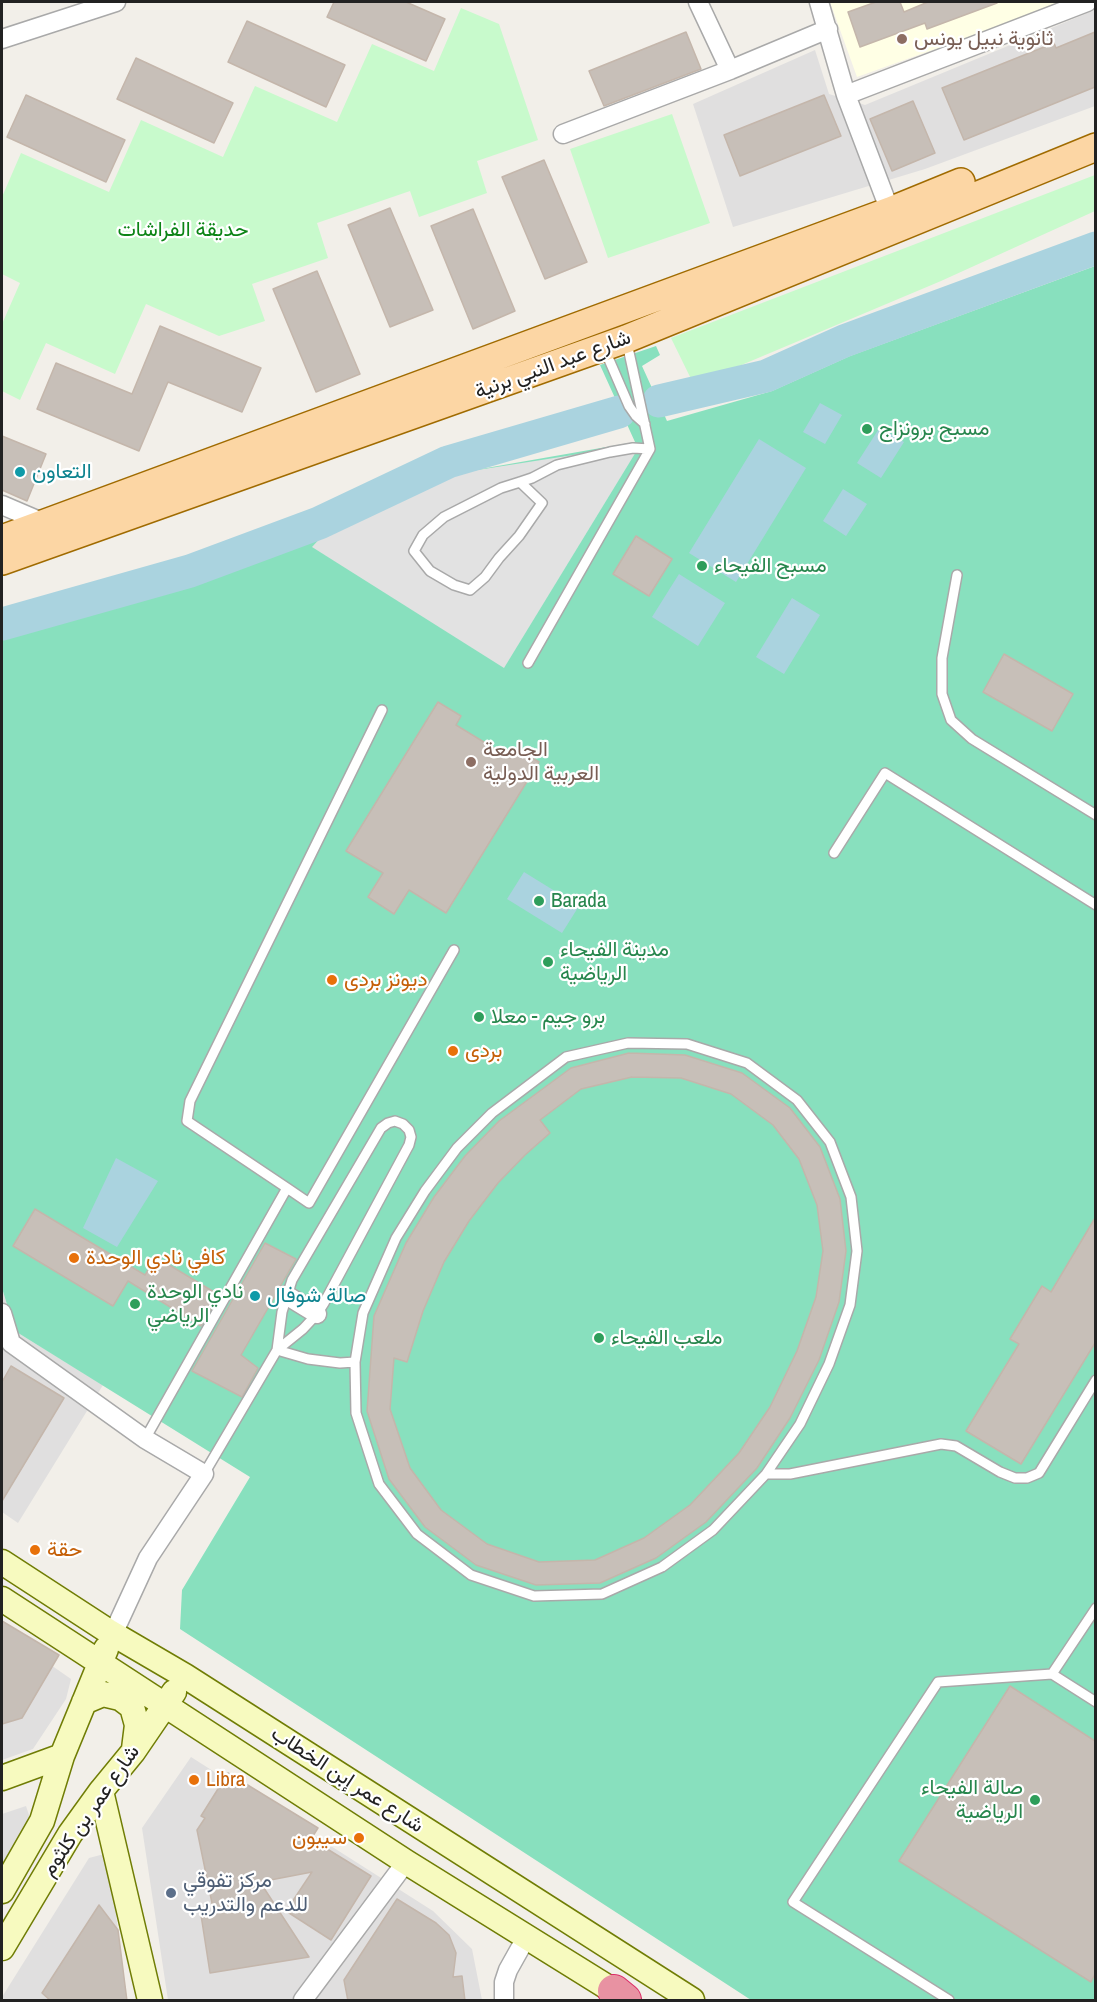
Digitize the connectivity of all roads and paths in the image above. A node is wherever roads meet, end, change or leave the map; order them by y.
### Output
1 (116, 2) edge
2 (698, 2) edge
3 (819, 2) edge
4 (1087, 2) edge
5 (828, 29) junction
6 (2, 39) edge
7 (730, 70) junction
8 (846, 95) junction
9 (1095, 128) edge
10 (563, 135) dead end
11 (1095, 147) edge
12 (890, 211) junction
13 (615, 343) junction
14 (645, 424) junction
15 (650, 448) junction
16 (520, 482) junction
17 (2, 505) edge
18 (44, 523) junction
19 (2, 539) edge
20 (2, 561) edge
21 (957, 575) dead end
22 (528, 663) dead end
23 (382, 710) dead end
24 (1095, 816) edge
25 (834, 853) dead end
26 (1095, 905) edge
27 (454, 950) dead end
28 (287, 1188) junction
29 (286, 1295) junction
30 (2, 1313) edge
31 (317, 1314) junction
32 (277, 1350) junction
33 (355, 1362) junction
34 (1095, 1380) edge
35 (145, 1439) junction
36 (204, 1474) junction
37 (766, 1474) junction
38 (2, 1562) edge
39 (2, 1599) edge
40 (1095, 1608) edge
41 (113, 1634) junction
42 (99, 1662) junction
43 (1052, 1674) junction
44 (185, 1676) junction
45 (84, 1702) junction
46 (1095, 1702) edge
47 (166, 1705) junction
48 (133, 1752) junction
49 (62, 1756) junction
50 (2, 1778) edge
51 (101, 1791) junction
52 (406, 1862) junction
53 (2, 1891) edge
54 (527, 1936) junction
55 (2, 1948) edge
56 (622, 1998) edge
57 (303, 2000) edge
58 (150, 2001) edge
59 (504, 2001) edge
60 (692, 2001) edge
61 (949, 2001) edge

1 - 6 street
2 - 7 street
3 - 5 street
4 - 8 street
5 - 7 street
5 - 8 street
7 - 10 street
8 - 12 street
9 - 12 main road, شارع عبد النبي برنية
11 - 13 main road, شارع عبد النبي برنية
12 - 18 main road, شارع عبد النبي برنية
13 - 14 lane
13 - 14 lane
13 - 20 main road, شارع عبد النبي برنية
14 - 15 lane
15 - 16 lane
15 - 22 lane
16 - 16 lane
17 - 18 street
18 - 19 main road, شارع عبد النبي برنية
21 - 24 lane
23 - 28 lane
25 - 26 lane
27 - 28 lane
28 - 35 lane
29 - 31 street
29 - 31 lane
29 - 32 lane
30 - 35 street
31 - 32 lane
32 - 33 lane
32 - 36 lane
33 - 37 lane
33 - 37 lane
34 - 37 lane
35 - 36 street
36 - 41 street
38 - 41 main road, شارع عمر إبن الخطاب
39 - 42 main road, شارع عمر إبن الخطاب
40 - 43 lane
41 - 42 main road, شارع عمر بن كلثوم
41 - 44 main road, شارع عمر إبن الخطاب
42 - 45 main road, شارع عمر بن كلثوم
42 - 47 main road, شارع عمر إبن الخطاب
43 - 46 lane
43 - 61 lane
44 - 47 main road, شارع عمر بن كلثوم
44 - 60 main road, شارع عمر إبن الخطاب
45 - 48 main road
45 - 49 main road, شارع عمر بن كلثوم
47 - 48 main road, شارع عمر بن كلثوم
47 - 52 main road, شارع عمر إبن الخطاب
48 - 51 main road, شارع عمر بن كلثوم
49 - 50 main road
49 - 53 main road, شارع عمر بن كلثوم
51 - 55 main road, شارع عمر بن كلثوم
51 - 58 main road
52 - 54 main road, شارع عمر إبن الخطاب
52 - 57 street
54 - 56 main road, شارع عمر إبن الخطاب
54 - 59 street

